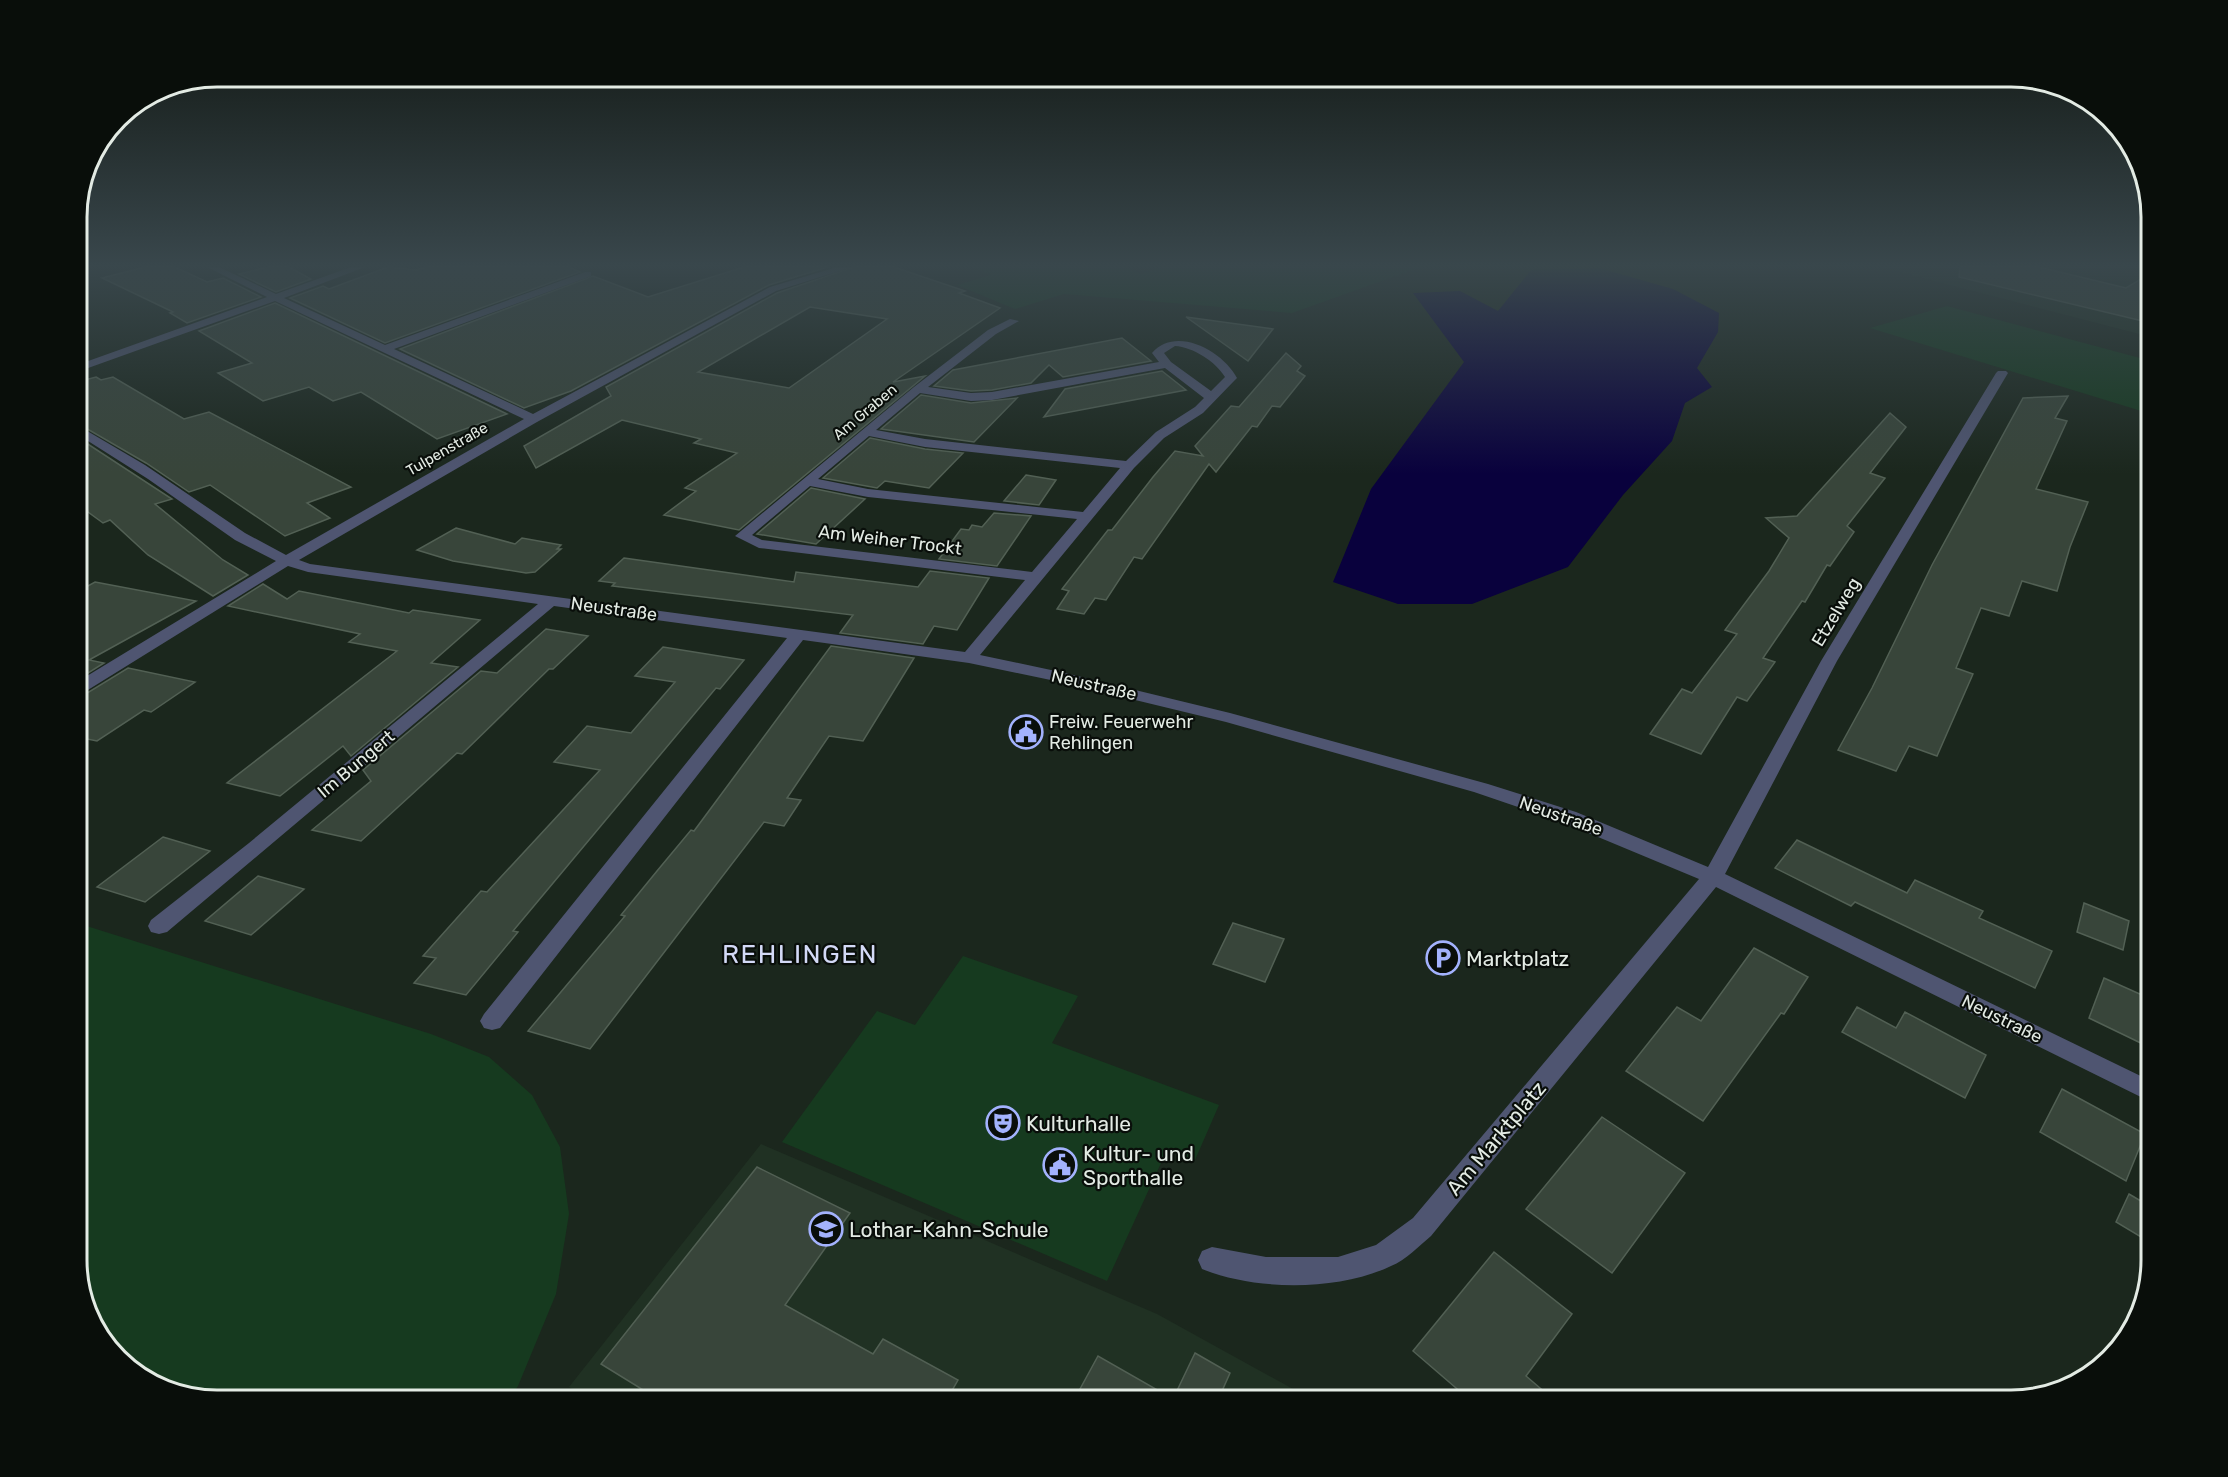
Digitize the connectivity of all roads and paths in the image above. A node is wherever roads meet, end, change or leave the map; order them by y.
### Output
1 (171, 336) edge
2 (356, 336) edge
3 (420, 336) edge
4 (685, 336) edge
5 (987, 336) edge
6 (384, 349) junction
7 (1167, 364) junction
8 (87, 365) edge
9 (2002, 374) dead end
10 (918, 389) junction
11 (1212, 398) junction
12 (533, 418) junction
13 (867, 432) junction
14 (87, 435) edge
15 (1129, 465) junction
16 (807, 481) junction
17 (1086, 516) junction
18 (742, 536) joint
19 (285, 562) junction
20 (1035, 577) junction
21 (550, 601) junction
22 (799, 634) junction
23 (969, 658) junction
24 (87, 683) edge
25 (1713, 877) junction
26 (159, 926) dead end
27 (492, 1021) dead end
28 (2141, 1087) edge
29 (1212, 1260) dead end

1 - 8 street
2 - 6 street
3 - 6 street
4 - 12 street, Tulpenstraße
5 - 10 street, Am Graben
6 - 12 street
7 - 10 street
7 - 11 street
7 - 11 street
9 - 25 street, Etzelweg
10 - 13 street, Am Graben
11 - 15 street
12 - 19 street, Tulpenstraße
13 - 15 street
13 - 16 street, Am Graben
14 - 19 street, Neustraße
15 - 17 street
16 - 17 street
16 - 18 street, Am Graben
17 - 20 street
18 - 20 street, Am Weiher Trockt
19 - 21 street, Neustraße
19 - 24 street, Tulpenstraße
20 - 23 street
21 - 22 street, Neustraße
21 - 26 street, Im Bungert
22 - 23 street, Neustraße
22 - 27 street
23 - 25 street, Neustraße
25 - 28 street, Neustraße
25 - 29 street, Am Marktplatz

